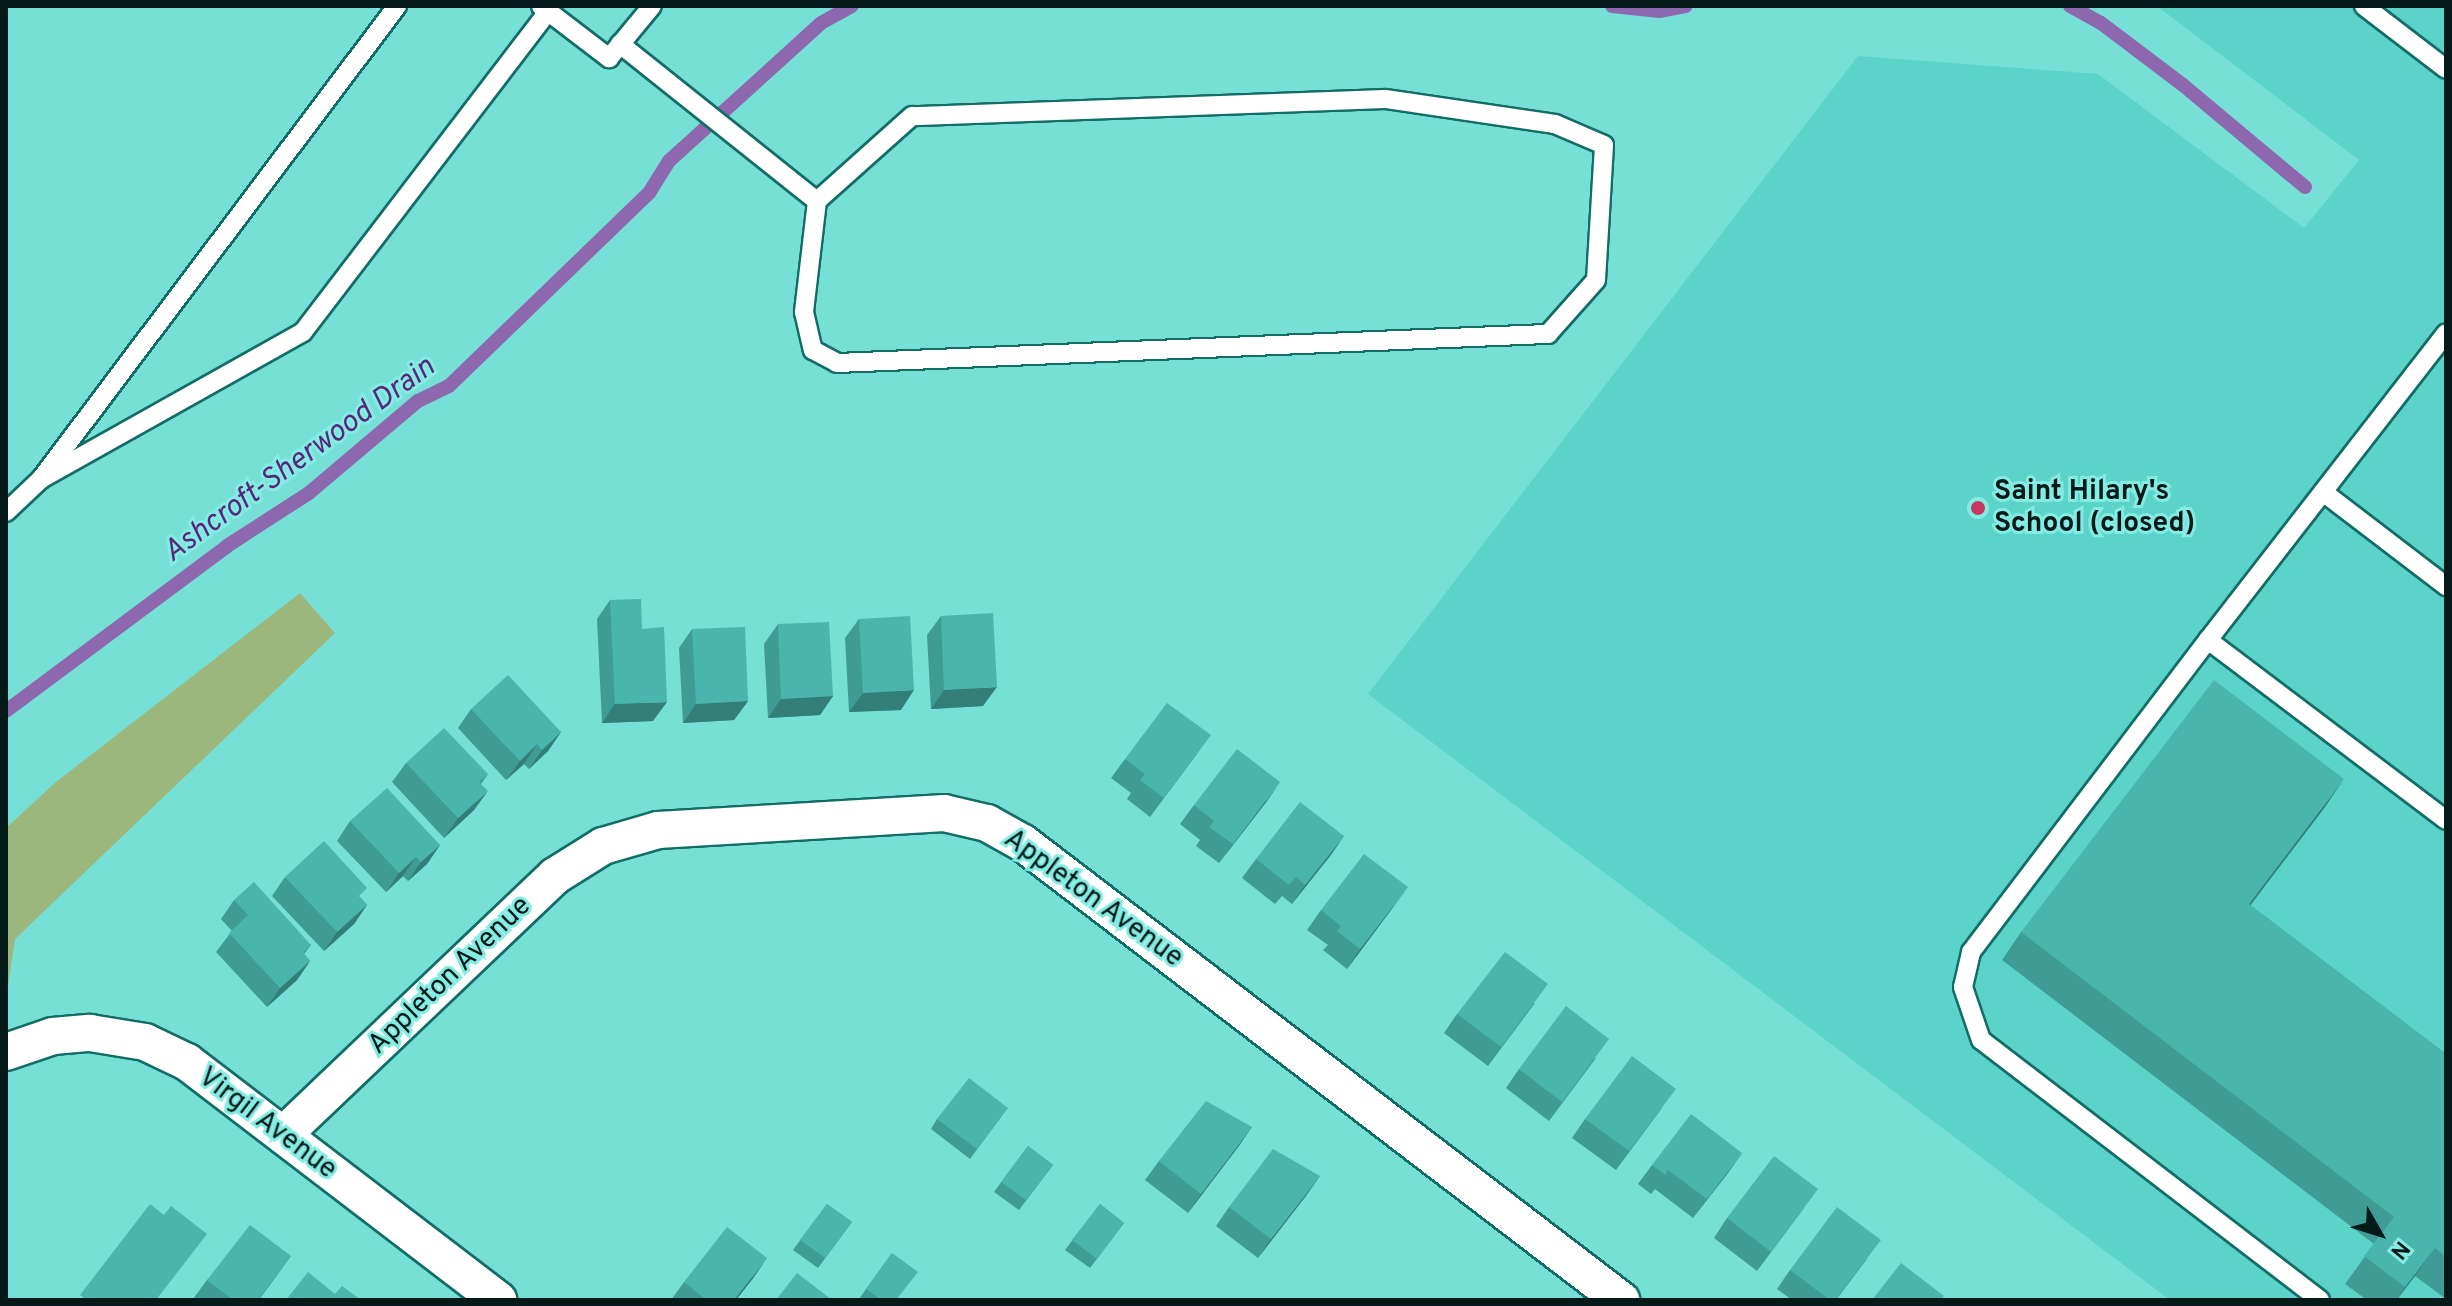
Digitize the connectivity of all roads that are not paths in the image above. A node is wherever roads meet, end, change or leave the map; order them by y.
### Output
1 (397, 6) edge
2 (652, 6) edge
3 (2364, 6) edge
4 (545, 9) edge
5 (620, 44) junction
6 (2446, 69) edge
7 (817, 201) junction
8 (2446, 333) edge
9 (41, 479) junction
10 (2323, 492) junction
11 (6, 512) edge
12 (2446, 586) edge
13 (2208, 640) junction
14 (2446, 820) edge
15 (6, 1052) edge
16 (283, 1135) junction
17 (498, 1300) edge
18 (1621, 1300) edge
19 (2320, 1300) edge

1 - 9 lane
2 - 5 lane
3 - 6 lane
4 - 5 lane
4 - 9 lane
5 - 7 lane
7 - 7 lane
8 - 10 lane
9 - 11 lane
10 - 12 lane
10 - 13 lane
13 - 14 lane
13 - 19 lane
15 - 16 street, Virgil Avenue
16 - 17 street, Virgil Avenue
16 - 18 street, Appleton Avenue

